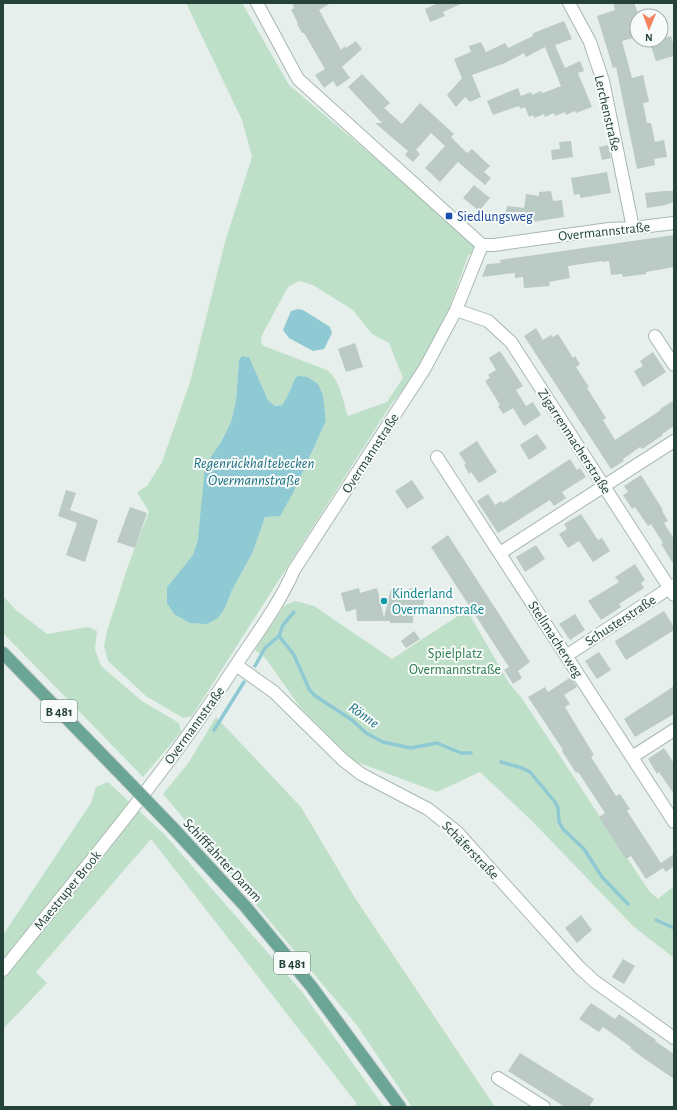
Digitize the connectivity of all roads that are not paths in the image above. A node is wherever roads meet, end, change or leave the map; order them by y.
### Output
1 (257, 3) edge
2 (569, 3) edge
3 (674, 223) edge
4 (633, 228) junction
5 (482, 245) junction
6 (456, 310) junction
7 (655, 336) dead end
8 (674, 365) edge
9 (674, 441) edge
10 (437, 457) dead end
11 (604, 486) junction
12 (500, 553) junction
13 (673, 589) edge
14 (3, 653) edge
15 (566, 656) junction
16 (236, 665) junction
17 (674, 730) edge
18 (632, 757) junction
19 (130, 810) joint
20 (674, 822) edge
21 (3, 970) edge
22 (674, 1038) edge
23 (498, 1078) dead end
24 (400, 1107) edge
25 (544, 1107) edge

1 - 5 street
2 - 4 street, Lerchenstraße
3 - 4 street, Overmannstraße
4 - 5 street, Overmannstraße
5 - 6 street, Overmannstraße
6 - 11 street, Zigarrenmacherstraße
6 - 16 street, Overmannstraße
7 - 8 street
9 - 11 street
10 - 12 street, Stellmacherweg
11 - 12 street
11 - 13 street, Zigarrenmacherstraße
12 - 15 street, Stellmacherweg
13 - 15 street, Schusterstraße
14 - 24 main road, Schifffahrter Damm / B 481, bridge
15 - 18 street, Stellmacherweg
16 - 19 street, Overmannstraße
16 - 22 street, Schäferstraße
17 - 18 street
18 - 20 street, Stellmacherweg
19 - 21 street, Maestruper Brook
23 - 25 street

